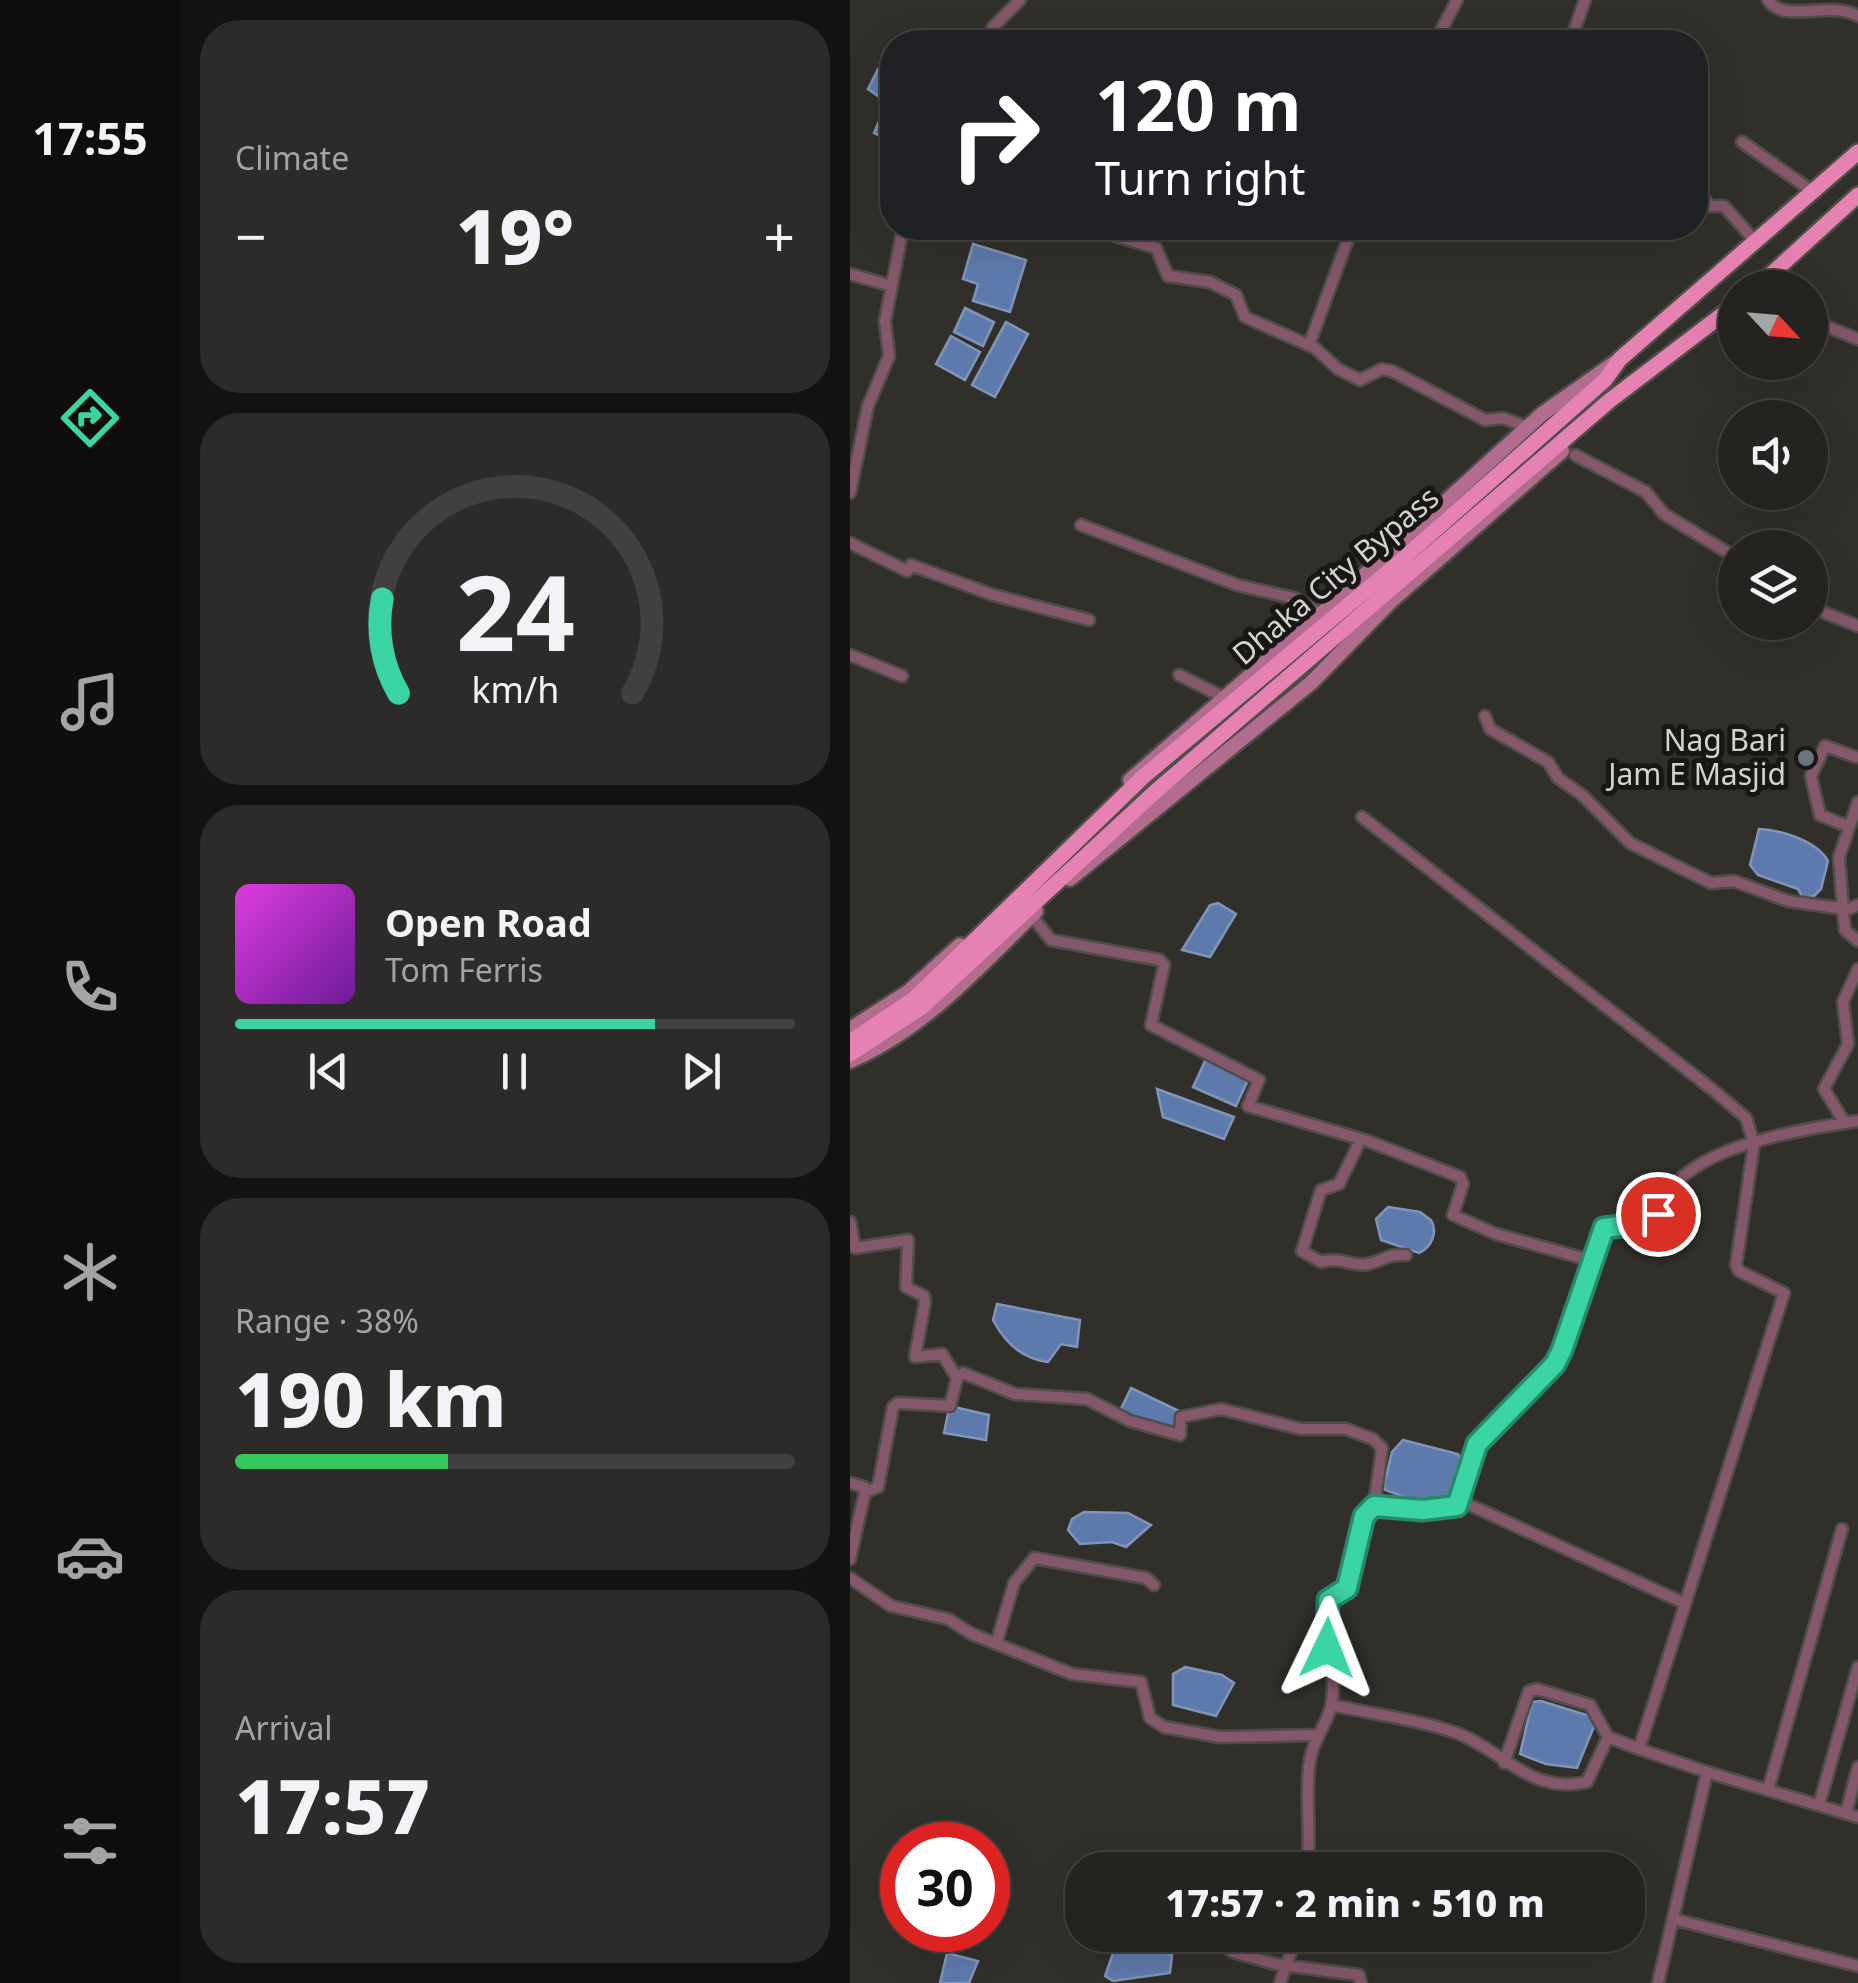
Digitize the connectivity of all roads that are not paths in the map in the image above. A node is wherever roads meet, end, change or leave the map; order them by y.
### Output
1 (1020, 0) edge
2 (1458, 0) edge
3 (1585, 0) edge
4 (1768, 0) edge
5 (1858, 16) edge
6 (992, 30) edge
7 (1441, 30) edge
8 (1574, 30) edge
9 (1742, 142) dead end
10 (1858, 152) edge
11 (1812, 191) junction
12 (1858, 195) edge
13 (1708, 204) edge
14 (901, 240) edge
15 (1129, 240) edge
16 (1348, 240) edge
17 (1755, 242) junction
18 (1776, 270) edge
19 (850, 274) edge
20 (892, 286) junction
21 (1718, 318) edge
22 (1828, 327) edge
23 (1858, 338) edge
24 (1309, 345) junction
25 (1620, 359) junction
26 (1629, 389) junction
27 (1527, 428) junction
28 (1574, 455) dead end
29 (850, 493) edge
30 (1081, 525) dead end
31 (850, 543) edge
32 (1718, 546) edge
33 (1321, 614) junction
34 (1828, 614) edge
35 (1089, 620) dead end
36 (1858, 626) edge
37 (850, 655) edge
38 (1180, 674) dead end
39 (902, 676) dead end
40 (1221, 696) junction
41 (1485, 716) dead end
42 (1857, 756) edge
43 (1858, 802) edge
44 (1362, 817) dead end
45 (1847, 826) junction
46 (1858, 905) edge
47 (1843, 911) junction
48 (1032, 916) junction
49 (1858, 941) edge
50 (1858, 969) edge
51 (850, 1029) edge
52 (850, 1042) edge
53 (850, 1058) edge
54 (1858, 1121) edge
55 (1845, 1123) junction
56 (1361, 1140) junction
57 (1754, 1144) junction
58 (850, 1222) edge
59 (1406, 1255) dead end
60 (1593, 1261) junction
61 (957, 1378) junction
62 (850, 1482) edge
63 (865, 1492) junction
64 (1461, 1501) junction
65 (1374, 1506) junction
66 (1842, 1529) dead end
67 (850, 1559) edge
68 (850, 1578) edge
69 (1154, 1586) dead end
70 (1684, 1604) junction
71 (997, 1641) junction
72 (1858, 1667) edge
73 (1332, 1705) junction
74 (1316, 1735) junction
75 (1608, 1738) junction
76 (1639, 1749) junction
77 (1504, 1763) junction
78 (1858, 1767) edge
79 (1708, 1772) junction
80 (1768, 1790) junction
81 (1819, 1805) junction
82 (1846, 1813) junction
83 (1858, 1817) edge
84 (1310, 1852) edge
85 (1673, 1919) junction
86 (1233, 1952) edge
87 (1291, 1952) edge
88 (1286, 1966) junction
89 (1858, 1966) edge
90 (1280, 1983) edge
91 (1361, 1983) edge
92 (1658, 1983) edge

1 - 6 street
2 - 7 street
3 - 8 street
4 - 5 street
9 - 11 street
10 - 11 highway, Dhaka City Bypass
11 - 17 highway, Dhaka City Bypass
12 - 18 highway
13 - 17 street
14 - 20 street
15 - 24 street
16 - 24 street
17 - 25 highway, Dhaka City Bypass
19 - 20 street
20 - 29 street
21 - 26 highway, Dhaka City Bypass
22 - 23 street
24 - 27 street
25 - 27 main road
25 - 52 highway, Dhaka City Bypass
26 - 48 main road
26 - 53 highway, Dhaka City Bypass
27 - 33 main road
28 - 32 street
30 - 33 street
31 - 35 street
33 - 40 main road
34 - 36 street
37 - 39 street
38 - 40 street
40 - 51 main road
41 - 47 street
42 - 45 street
43 - 45 street
44 - 57 street
45 - 47 street
46 - 47 street
47 - 49 street
48 - 53 main road
48 - 56 street
50 - 55 street
54 - 55 street
55 - 57 street
56 - 59 street
56 - 60 street
57 - 60 street
57 - 70 street
58 - 61 street
60 - 64 street
61 - 63 street
61 - 65 street
62 - 63 street
63 - 67 street
64 - 65 street
64 - 70 street
65 - 73 street
66 - 80 street
68 - 71 street
69 - 71 street
70 - 76 street
71 - 74 street
72 - 81 street
73 - 74 street
73 - 77 street
74 - 84 street
75 - 76 street
75 - 77 street
75 - 77 street
76 - 79 street
78 - 82 street
79 - 80 street
79 - 85 street
80 - 81 street
81 - 82 street
82 - 83 street
85 - 89 street
85 - 92 street
86 - 88 street
87 - 88 street
88 - 90 street
88 - 91 street

